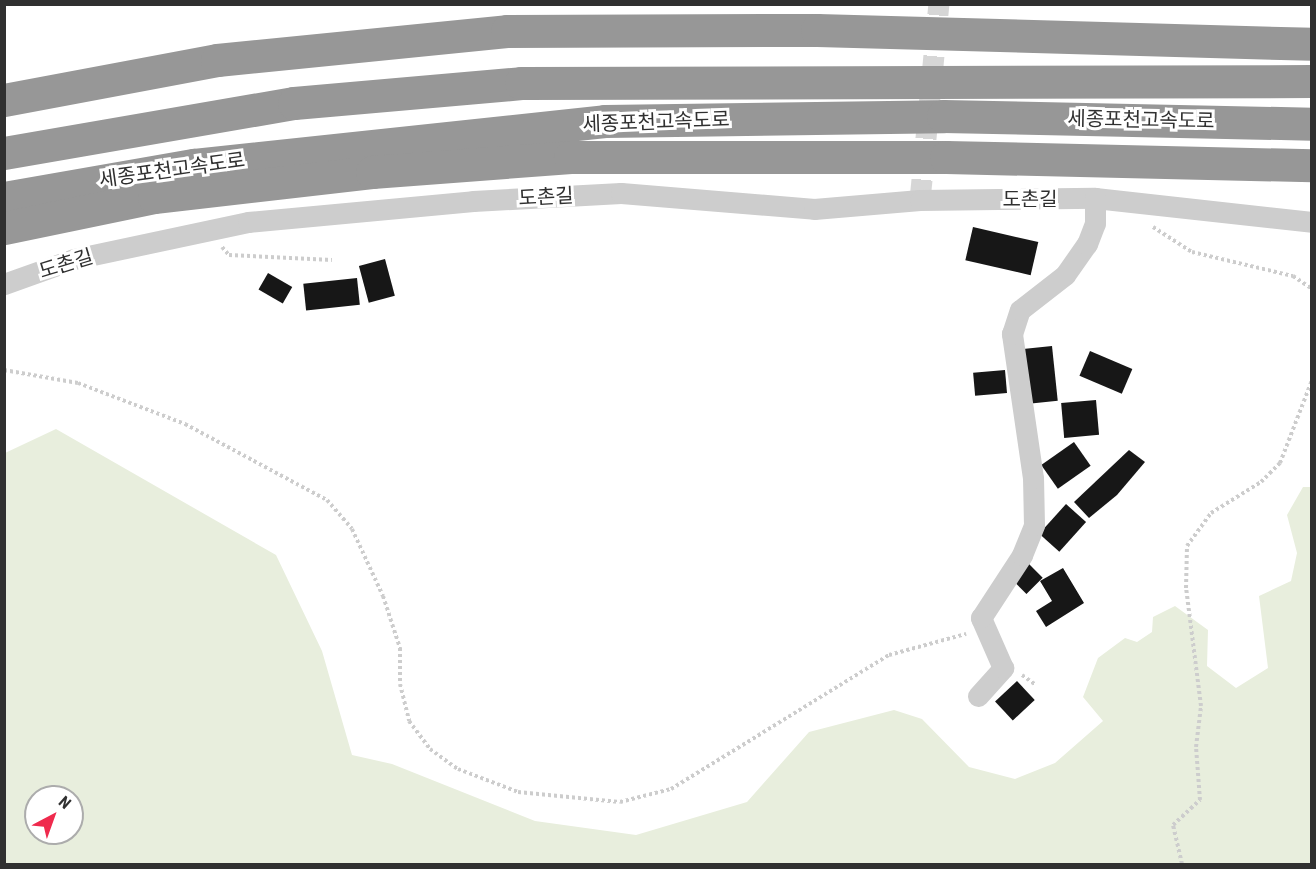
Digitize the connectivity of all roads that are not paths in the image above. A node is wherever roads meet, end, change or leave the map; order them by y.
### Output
1 (1311, 44) edge
2 (1311, 81) edge
3 (4, 100) edge
4 (1311, 124) edge
5 (4, 153) edge
6 (1311, 165) edge
7 (4, 198) edge
8 (1095, 198) junction
9 (1311, 222) edge
10 (4, 228) edge
11 (4, 284) edge
12 (978, 696) dead end

1 - 3 highway
2 - 5 highway, 세종포천고속도로
4 - 7 highway, 세종포천고속도로
6 - 10 highway
8 - 9 street, 도촌길
8 - 11 street, 도촌길
8 - 12 street

